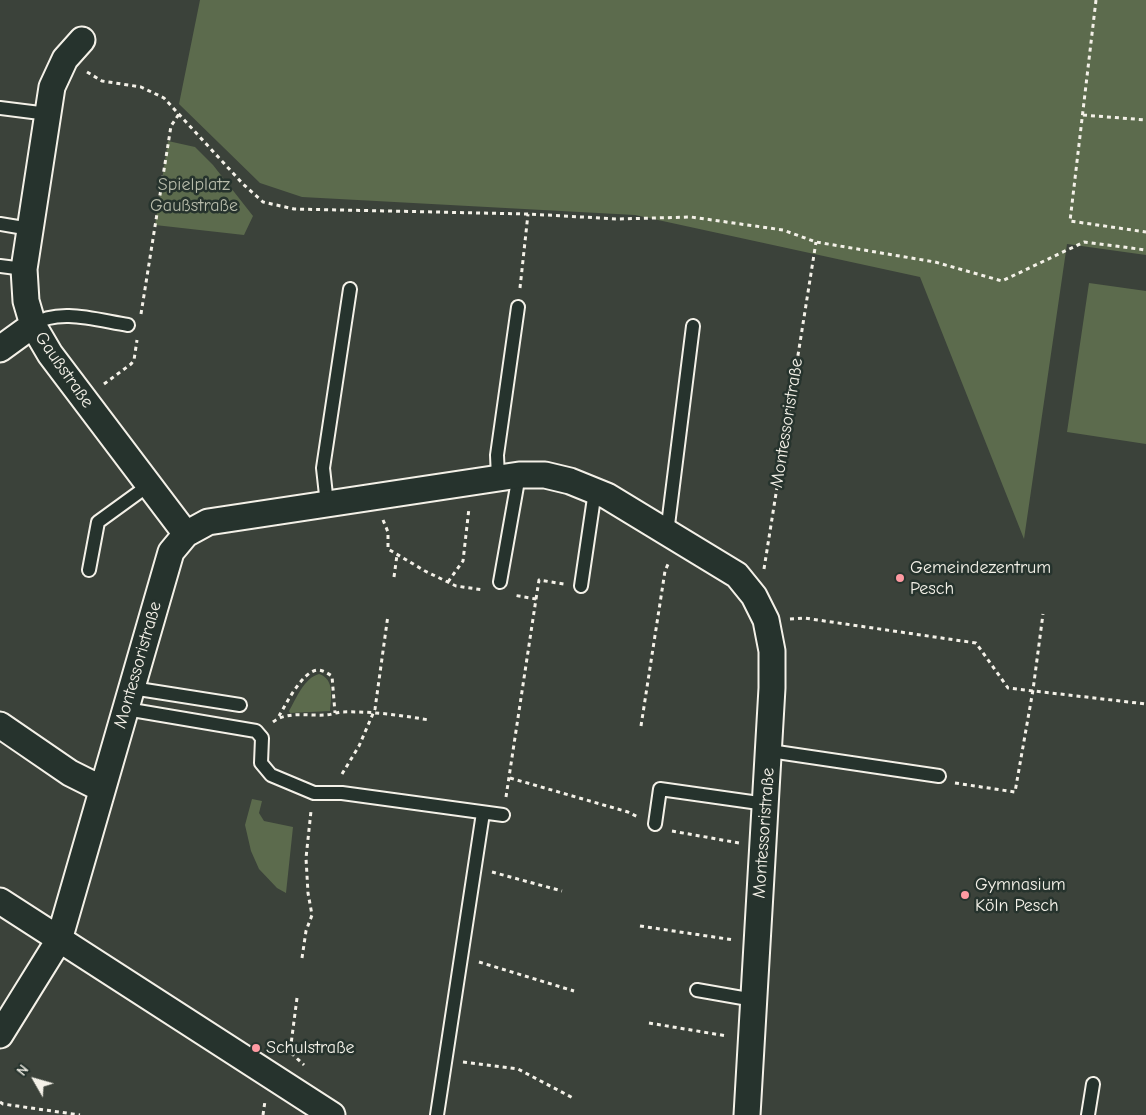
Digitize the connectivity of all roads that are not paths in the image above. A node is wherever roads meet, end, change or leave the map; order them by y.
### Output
1 (82, 40) dead end
2 (0, 108) edge
3 (48, 114) junction
4 (0, 224) edge
5 (30, 228) junction
6 (12, 268) edge
7 (350, 290) dead end
8 (518, 307) road end
9 (33, 325) junction
10 (136, 326) road end
11 (693, 326) dead end
12 (0, 349) edge
13 (508, 476) junction
14 (148, 485) junction
15 (595, 491) junction
16 (327, 504) junction
17 (186, 534) junction
18 (673, 536) junction
19 (89, 570) dead end
20 (500, 582) dead end
21 (581, 586) road end
22 (129, 698) junction
23 (240, 705) dead end
24 (0, 725) edge
25 (770, 751) junction
26 (939, 776) road end
27 (102, 789) junction
28 (766, 804) junction
29 (483, 813) junction
30 (503, 815) road end
31 (655, 824) dead end
32 (0, 902) edge
33 (60, 940) junction
34 (697, 990) dead end
35 (754, 1000) junction
36 (0, 1035) edge
37 (1093, 1084) dead end
38 (332, 1115) edge
39 (437, 1115) edge
40 (747, 1115) edge
41 (1088, 1115) edge

1 - 3 street, Gaußstraße
2 - 3 lane
3 - 5 street, Gaußstraße
4 - 5 lane
5 - 6 street, Gaußstraße
6 - 9 street, Gaußstraße
7 - 16 lane
8 - 13 lane
9 - 10 lane
9 - 12 street
9 - 14 street, Gaußstraße
11 - 18 lane
13 - 15 street, Montessoristraße
13 - 16 street, Montessoristraße
13 - 20 lane
14 - 17 street, Gaußstraße
14 - 19 lane
15 - 18 street, Montessoristraße
15 - 21 lane
16 - 17 street, Montessoristraße
17 - 22 street, Montessoristraße
18 - 25 street, Montessoristraße
22 - 23 lane
22 - 27 street, Montessoristraße
22 - 29 lane
24 - 27 street
25 - 26 lane
25 - 28 street, Montessoristraße
27 - 33 street, Montessoristraße
28 - 31 lane
28 - 35 street, Montessoristraße
29 - 30 lane
29 - 39 lane
32 - 33 street
33 - 36 street, Montessoristraße
33 - 38 street
34 - 35 lane
35 - 40 street, Montessoristraße
37 - 41 lane

